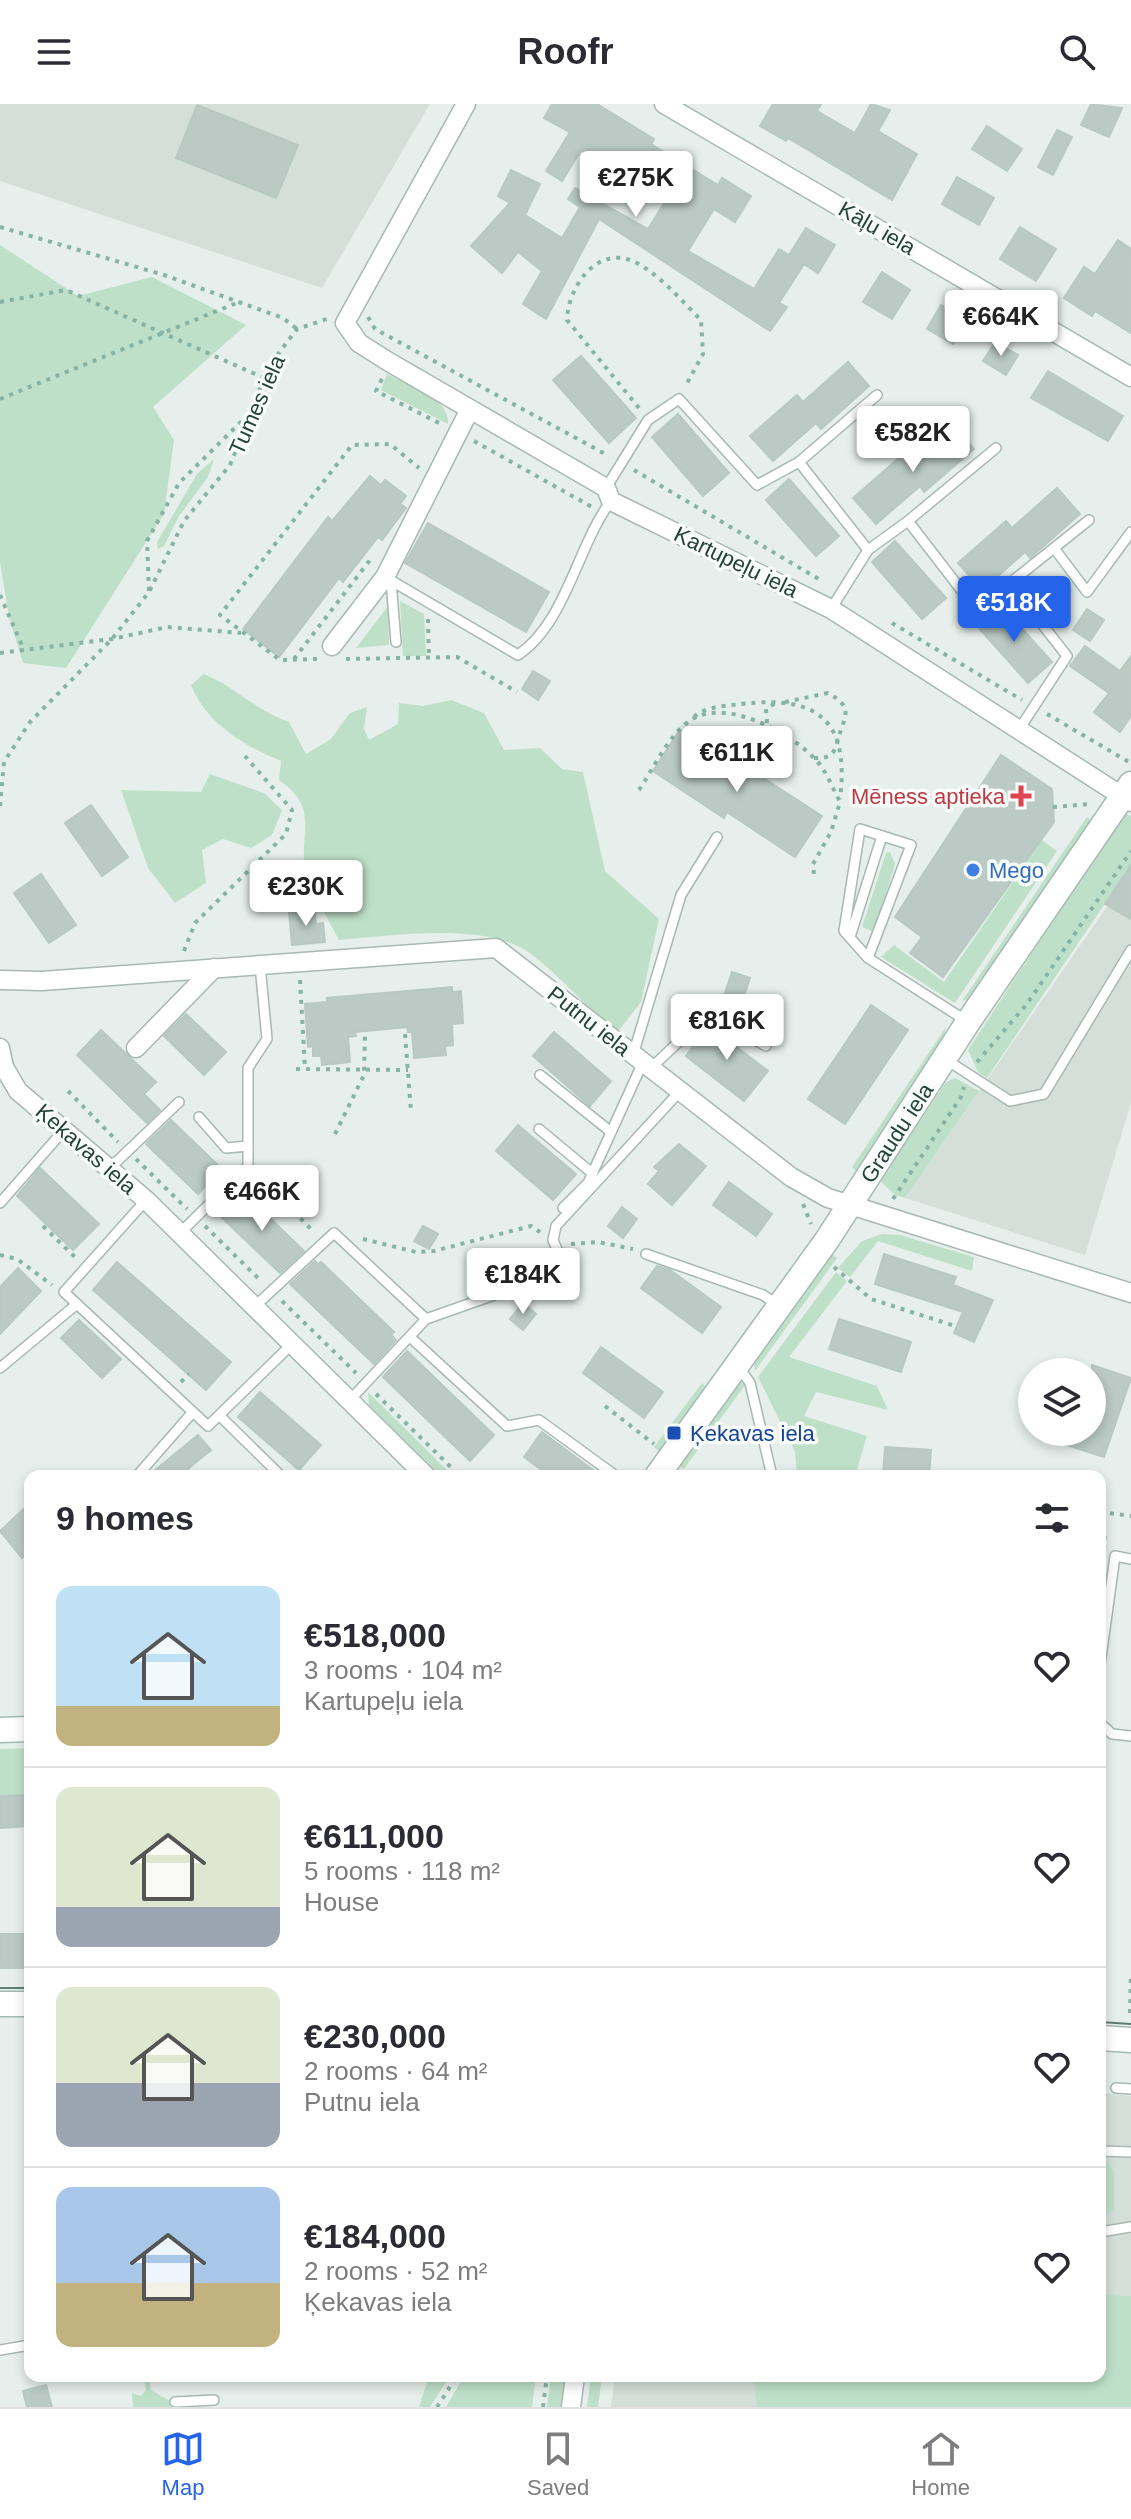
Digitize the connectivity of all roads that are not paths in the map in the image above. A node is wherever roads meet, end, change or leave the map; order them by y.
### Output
1 (466, 104) edge
2 (664, 104) edge
3 (1131, 377) edge
4 (877, 395) dead end
5 (469, 411) junction
6 (996, 448) dead end
7 (799, 462) junction
8 (608, 494) junction
9 (1089, 520) dead end
10 (908, 521) junction
11 (1131, 532) edge
12 (1054, 548) junction
13 (868, 550) junction
14 (388, 579) junction
15 (1010, 583) junction
16 (836, 601) junction
17 (396, 642) dead end
18 (332, 655) road end
19 (1020, 728) junction
20 (1127, 786) edge
21 (882, 836) junction
22 (717, 837) dead end
23 (850, 937) junction
24 (1131, 950) edge
25 (868, 958) junction
26 (260, 965) junction
27 (214, 968) junction
28 (0, 980) edge
29 (968, 1022) junction
30 (766, 1046) dead end
31 (0, 1048) edge
32 (136, 1048) dead end
33 (945, 1059) junction
34 (643, 1061) junction
35 (540, 1075) dead end
36 (682, 1089) junction
37 (179, 1102) dead end
38 (199, 1117) dead end
39 (539, 1129) dead end
40 (64, 1130) junction
41 (611, 1132) junction
42 (248, 1146) junction
43 (109, 1169) junction
44 (592, 1173) junction
45 (146, 1200) junction
46 (0, 1203) edge
47 (850, 1206) junction
48 (563, 1208) dead end
49 (180, 1233) junction
50 (646, 1254) road end
51 (1131, 1293) edge
52 (77, 1304) junction
53 (779, 1306) junction
54 (253, 1308) junction
55 (426, 1319) junction
56 (410, 1337) junction
57 (291, 1345) junction
58 (737, 1364) junction
59 (0, 1368) edge
60 (349, 1401) junction
61 (192, 1413) junction
62 (220, 1416) junction
63 (142, 1470) edge
64 (275, 1470) edge
65 (420, 1470) edge
66 (608, 1470) edge
67 (661, 1470) edge
68 (771, 1470) edge
69 (1131, 1559) edge
70 (1106, 1621) edge
71 (1106, 1728) edge
72 (24, 1729) edge
73 (0, 1730) edge
74 (1131, 1736) edge
75 (0, 2004) edge
76 (24, 2004) edge
77 (1106, 2038) edge
78 (1131, 2040) edge
79 (1116, 2088) dead end
80 (1131, 2089) edge
81 (1106, 2151) edge
82 (1131, 2152) edge
83 (1131, 2227) edge
84 (1106, 2231) edge
85 (24, 2346) edge
86 (0, 2350) edge
87 (574, 2382) edge
88 (214, 2400) dead end
89 (175, 2402) dead end
90 (571, 2407) edge

1 - 5 street, Kartupeļu iela
2 - 3 street, Kāļu iela
4 - 7 lane
5 - 8 street, Kartupeļu iela
5 - 14 street
6 - 10 lane
7 - 8 lane
7 - 13 lane
8 - 14 lane
8 - 16 street, Kartupeļu iela
9 - 12 lane
10 - 13 lane
10 - 15 lane
11 - 12 lane
12 - 15 lane
13 - 16 lane
14 - 17 lane
14 - 18 street
15 - 19 lane
16 - 19 street, Kartupeļu iela
19 - 20 street, Kartupeļu iela
20 - 29 main road, Graudu iela
21 - 23 lane
21 - 23 lane
21 - 25 lane
22 - 34 lane
23 - 25 lane
24 - 33 lane
25 - 29 lane
26 - 27 street, Putnu iela
26 - 34 street, Putnu iela
26 - 42 lane
27 - 28 street, Putnu iela
27 - 32 street
29 - 33 main road, Graudu iela
30 - 34 lane
31 - 40 street, Ķekavas iela
33 - 47 main road, Graudu iela
34 - 36 street, Putnu iela
34 - 41 lane
35 - 41 lane
36 - 47 street, Putnu iela
36 - 55 lane
37 - 43 lane
38 - 42 lane
39 - 44 lane
40 - 43 street, Ķekavas iela
40 - 46 lane
41 - 44 lane
42 - 49 lane
43 - 45 street, Ķekavas iela
44 - 48 lane
45 - 49 street, Ķekavas iela
45 - 52 lane
47 - 51 street, Putnu iela
47 - 53 main road, Graudu iela
49 - 54 street, Ķekavas iela
50 - 53 lane
52 - 59 lane
52 - 61 lane
53 - 58 main road, Graudu iela
54 - 55 lane
54 - 57 street, Ķekavas iela
55 - 56 lane
56 - 60 lane
56 - 66 lane
57 - 60 street, Ķekavas iela
57 - 62 lane
58 - 67 main road, Graudu iela
58 - 68 lane
60 - 65 street, Ķekavas iela
61 - 62 lane
61 - 63 lane
62 - 64 lane
69 - 70 lane
71 - 74 lane
72 - 73 main road
75 - 76 main road
77 - 78 main road
79 - 80 lane
81 - 82 lane
83 - 84 lane
85 - 86 lane
87 - 90 street
88 - 89 lane

